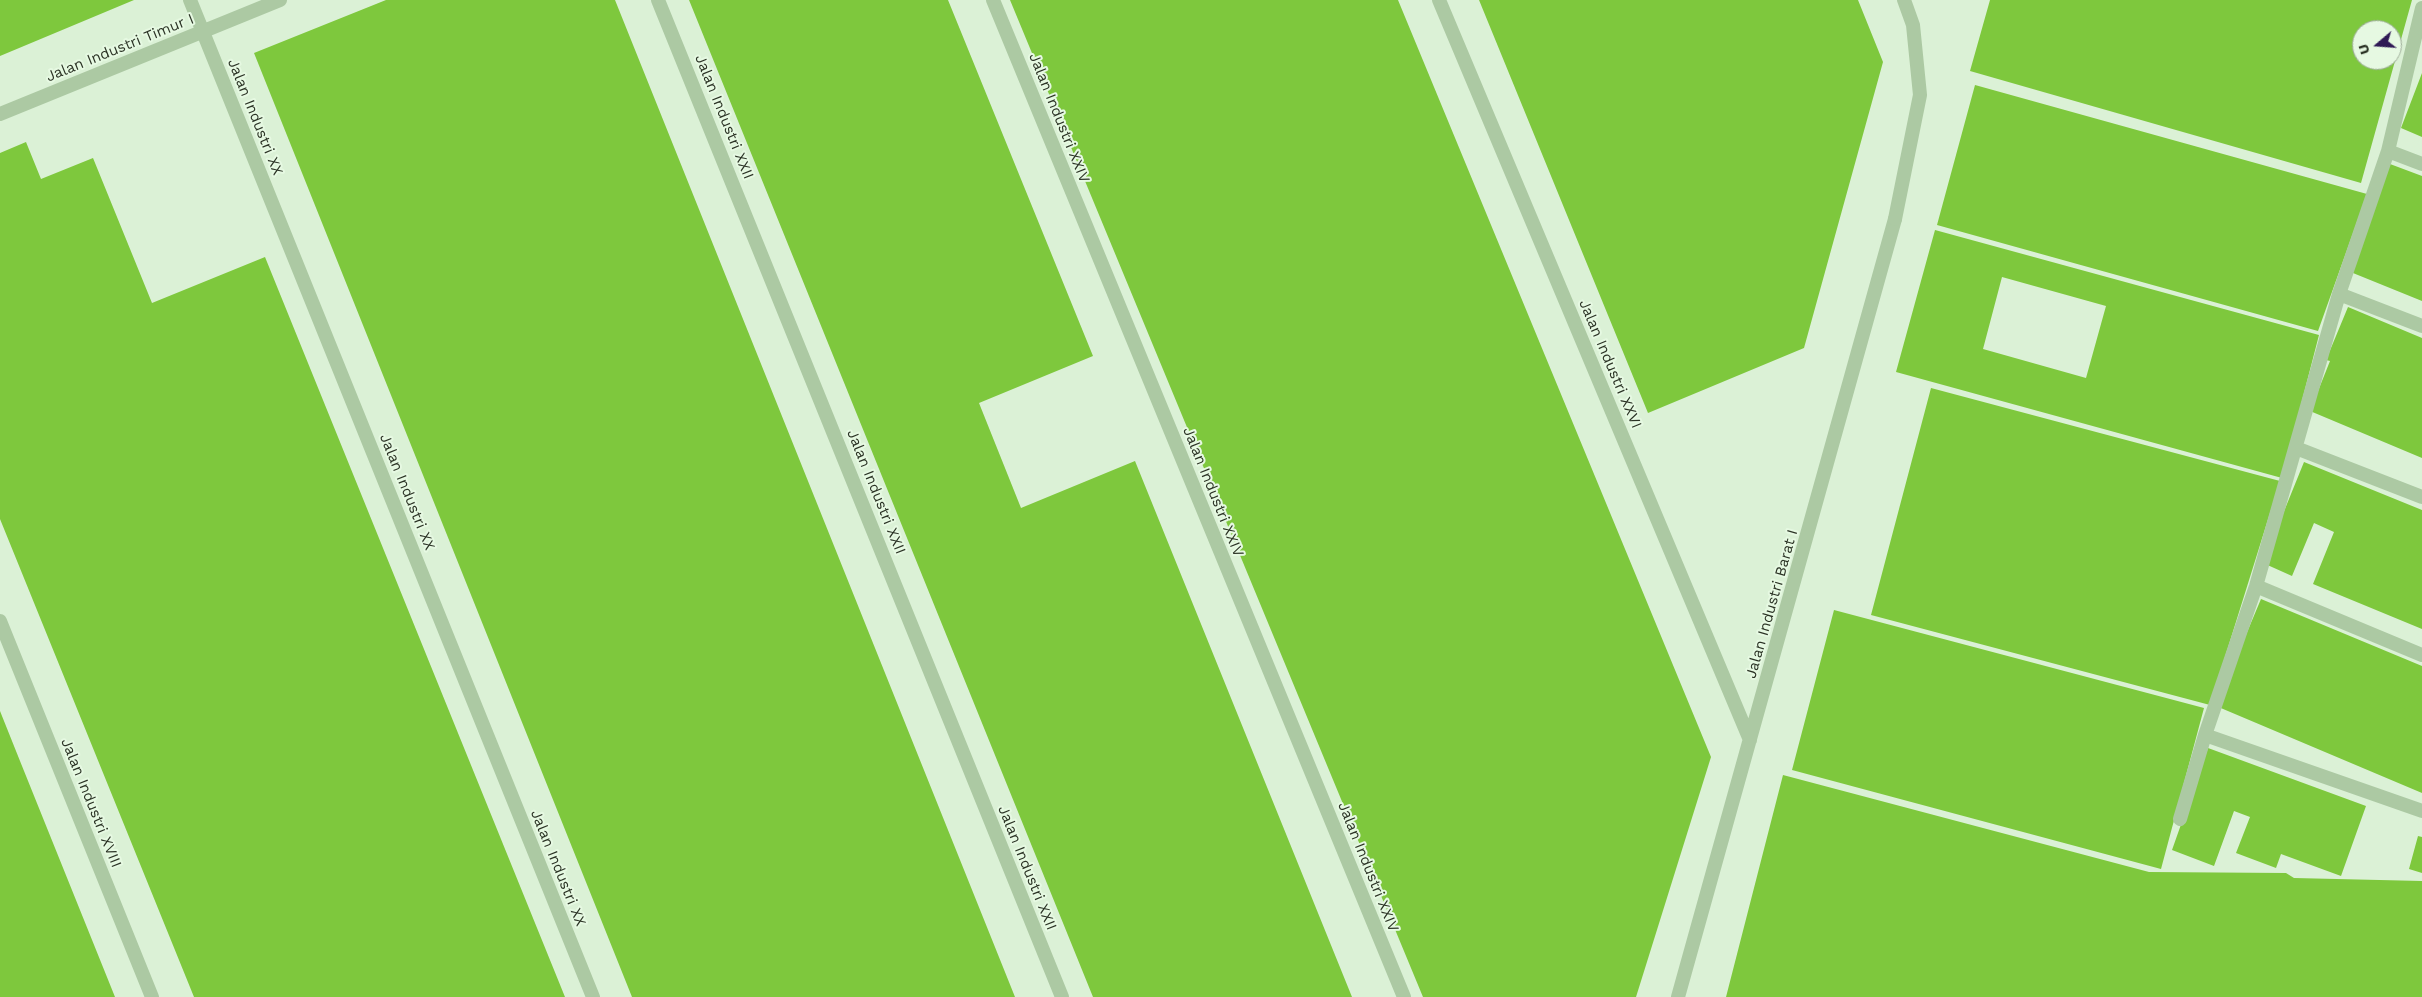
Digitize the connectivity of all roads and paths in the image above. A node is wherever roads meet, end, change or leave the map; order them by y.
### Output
1 (190, 0) edge
2 (280, 0) edge
3 (658, 0) edge
4 (993, 0) edge
5 (1440, 0) edge
6 (1904, 0) edge
7 (2422, 8) edge
8 (203, 31) junction
9 (0, 114) edge
10 (2388, 151) junction
11 (2422, 164) edge
12 (2339, 294) junction
13 (2422, 326) edge
14 (2296, 448) junction
15 (2422, 497) edge
16 (2256, 586) junction
17 (0, 621) edge
18 (2422, 655) edge
19 (2205, 735) junction
20 (1750, 740) junction
21 (2422, 811) edge
22 (2180, 819) dead end
23 (152, 997) edge
24 (593, 997) edge
25 (1062, 997) edge
26 (1404, 997) edge
27 (1678, 997) edge

1 - 8 street, Jalan Industri XX
2 - 8 street, Jalan Industri Timur I
3 - 25 street, Jalan Industri XXII
4 - 26 street, Jalan Industri XXIV
5 - 20 street, Jalan Industri XXVI
6 - 20 street, Jalan Industri Barat I
7 - 10 street
8 - 9 street, Jalan Industri Timur I
8 - 24 street, Jalan Industri XX
10 - 11 street
10 - 12 street
12 - 13 street
12 - 14 street
14 - 15 street
14 - 16 street
16 - 18 street
16 - 19 street
17 - 23 street, Jalan Industri XVIII
19 - 21 street
19 - 22 street
20 - 27 street, Jalan Industri Barat I

